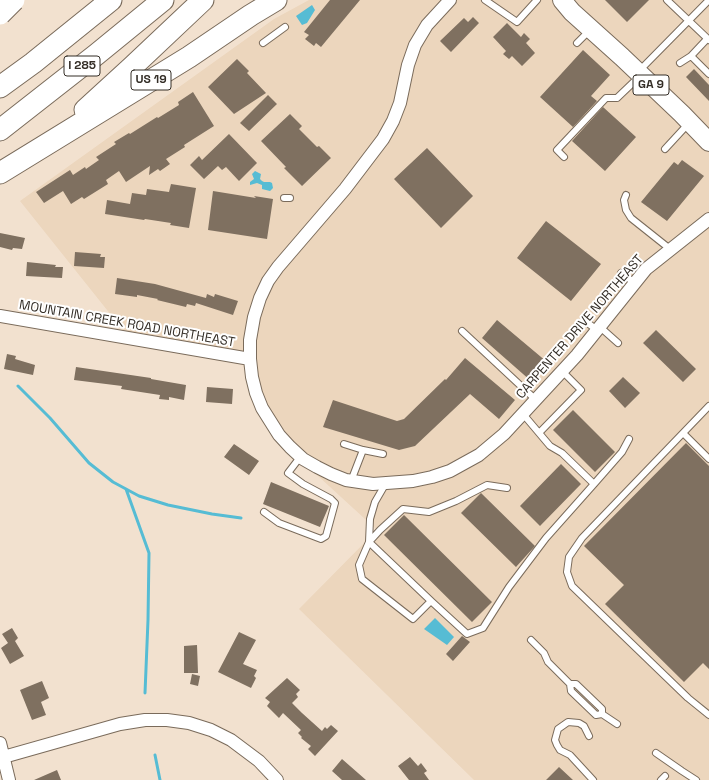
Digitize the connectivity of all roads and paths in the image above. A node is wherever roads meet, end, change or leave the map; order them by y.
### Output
1 (14, 0) edge
2 (18, 0) edge
3 (111, 0) edge
4 (163, 0) edge
5 (203, 0) edge
6 (276, 0) edge
7 (450, 0) edge
8 (485, 0) edge
9 (537, 0) edge
10 (549, 0) edge
11 (667, 0) edge
12 (709, 0) edge
13 (567, 6) edge
14 (0, 10) edge
15 (0, 14) edge
16 (688, 20) junction
17 (284, 27) dead end
18 (592, 29) junction
19 (708, 39) edge
20 (263, 43) dead end
21 (577, 43) dead end
22 (691, 56) junction
23 (680, 63) dead end
24 (640, 73) junction
25 (709, 74) edge
26 (0, 88) edge
27 (690, 122) junction
28 (0, 130) edge
29 (49, 142) junction
30 (709, 142) edge
31 (665, 149) dead end
32 (564, 157) dead end
33 (0, 173) edge
34 (626, 195) dead end
35 (709, 219) edge
36 (670, 249) junction
37 (621, 273) dead end
38 (635, 283) junction
39 (0, 316) edge
40 (585, 321) dead end
41 (598, 329) junction
42 (462, 331) dead end
43 (618, 343) dead end
44 (250, 359) junction
45 (562, 371) junction
46 (536, 400) junction
47 (709, 406) edge
48 (523, 414) junction
49 (684, 432) junction
50 (539, 433) junction
51 (629, 439) dead end
52 (344, 444) dead end
53 (364, 450) junction
54 (383, 454) dead end
55 (301, 456) junction
56 (709, 459) edge
57 (351, 481) junction
58 (386, 484) junction
59 (594, 484) junction
60 (507, 488) dead end
61 (264, 512) dead end
62 (369, 542) junction
63 (431, 601) junction
64 (531, 640) dead end
65 (709, 714) edge
66 (617, 724) dead end
67 (589, 736) dead end
68 (0, 743) edge
69 (656, 752) dead end
70 (2, 757) edge
71 (9, 780) edge
72 (277, 780) edge
73 (593, 780) edge
74 (696, 780) edge

1 - 15 highway, bridge
2 - 14 highway
3 - 26 highway, I 285
4 - 28 highway, I 285
5 - 29 highway
6 - 29 highway, US 19
7 - 44 street, CARPENTER DRIVE NORTHEAST
8 - 9 lane
10 - 13 main road, GA 9
11 - 16 lane
12 - 16 lane
13 - 18 main road, GA 9
16 - 19 lane
16 - 24 lane
17 - 20 lane
18 - 21 lane
18 - 24 main road, GA 9
19 - 22 lane
22 - 23 lane
22 - 25 lane
24 - 27 main road, GA 9
24 - 32 lane
27 - 30 main road, GA 9
27 - 31 lane
29 - 33 highway, US 19
34 - 36 lane
35 - 36 street, CARPENTER DRIVE NORTHEAST
36 - 38 street, CARPENTER DRIVE NORTHEAST
37 - 38 lane
38 - 41 street, CARPENTER DRIVE NORTHEAST
39 - 44 street, MOUNTAIN CREEK ROAD NORTHEAST
40 - 41 lane
41 - 43 lane
41 - 45 street, CARPENTER DRIVE NORTHEAST
42 - 46 lane
44 - 55 street, CARPENTER DRIVE NORTHEAST
45 - 46 street, CARPENTER DRIVE NORTHEAST
45 - 50 lane
46 - 48 street, CARPENTER DRIVE NORTHEAST
47 - 49 lane
48 - 50 lane
48 - 58 street, CARPENTER DRIVE NORTHEAST
49 - 56 lane
49 - 65 lane
50 - 59 lane
51 - 59 lane
52 - 53 lane
53 - 54 lane
53 - 57 lane
55 - 57 street, CARPENTER DRIVE NORTHEAST
55 - 61 lane
57 - 58 street, CARPENTER DRIVE NORTHEAST
58 - 62 lane
59 - 63 lane
60 - 62 lane
62 - 63 lane
62 - 63 lane
64 - 66 lane
67 - 73 lane
68 - 70 street
69 - 74 lane
70 - 71 street
70 - 72 street

